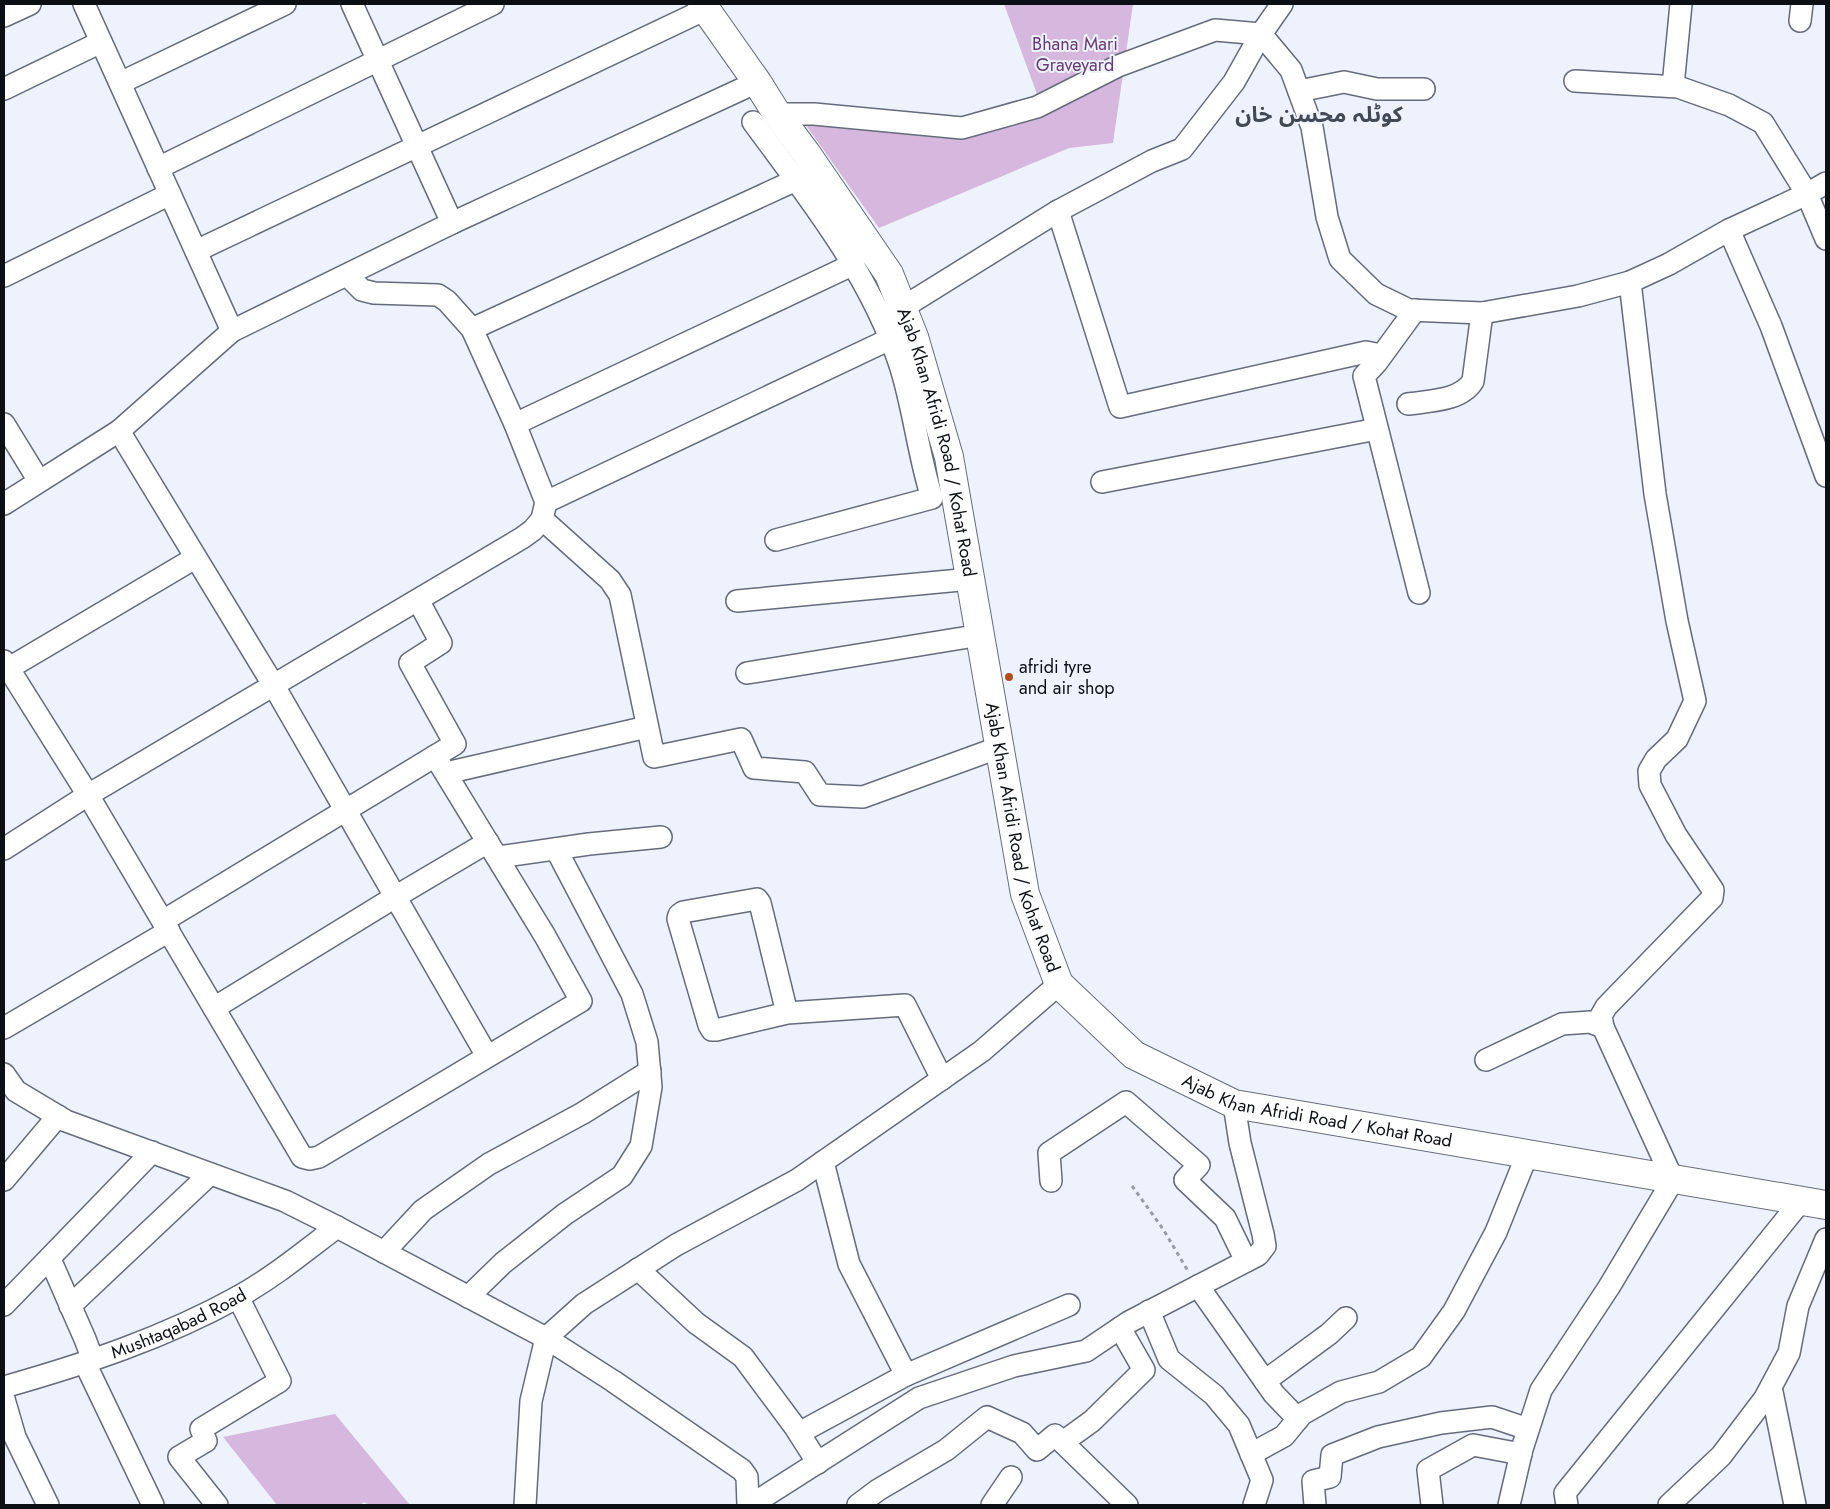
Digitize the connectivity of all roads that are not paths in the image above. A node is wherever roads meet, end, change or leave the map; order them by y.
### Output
1 (30, 4) edge
2 (84, 4) edge
3 (284, 4) edge
4 (352, 4) edge
5 (493, 4) edge
6 (1282, 4) edge
7 (1681, 4) edge
8 (704, 6) edge
9 (4, 16) edge
10 (1261, 34) junction
11 (101, 42) junction
12 (378, 60) junction
13 (1575, 81) dead end
14 (757, 82) junction
15 (120, 83) junction
16 (1673, 86) junction
17 (4, 89) edge
18 (1424, 89) dead end
19 (1298, 91) junction
20 (765, 118) junction
21 (417, 146) junction
22 (158, 168) junction
23 (796, 180) junction
24 (1826, 183) edge
25 (170, 194) junction
26 (1807, 194) junction
27 (1058, 211) junction
28 (452, 223) junction
29 (1729, 230) junction
30 (1826, 239) edge
31 (196, 251) junction
32 (854, 264) junction
33 (347, 275) junction
34 (4, 276) edge
35 (1630, 282) junction
36 (902, 308) junction
37 (1415, 310) junction
38 (1482, 313) junction
39 (472, 329) junction
40 (232, 331) junction
41 (890, 339) junction
42 (1381, 355) junction
43 (1408, 404) dead end
44 (4, 424) edge
45 (515, 424) junction
46 (1377, 429) junction
47 (119, 431) junction
48 (1826, 476) edge
49 (39, 481) junction
50 (1102, 482) dead end
51 (4, 504) edge
52 (544, 511) junction
53 (776, 540) dead end
54 (195, 558) junction
55 (971, 579) junction
56 (1419, 593) dead end
57 (418, 600) junction
58 (737, 601) dead end
59 (981, 635) junction
60 (5, 667) edge
61 (747, 673) dead end
62 (274, 686) junction
63 (648, 727) junction
64 (1000, 747) junction
65 (441, 764) junction
66 (88, 795) junction
67 (346, 811) junction
68 (661, 837) dead end
69 (556, 849) junction
70 (4, 850) edge
71 (493, 850) junction
72 (395, 896) junction
73 (166, 926) junction
74 (1059, 984) junction
75 (214, 1008) junction
76 (787, 1013) junction
77 (1603, 1027) junction
78 (4, 1028) edge
79 (487, 1056) junction
80 (1486, 1060) dead end
81 (650, 1071) junction
82 (4, 1074) edge
83 (942, 1079) junction
84 (10, 1096) edge
85 (1234, 1104) junction
86 (58, 1116) junction
87 (152, 1152) junction
88 (1527, 1155) junction
89 (823, 1162) junction
90 (210, 1174) junction
91 (4, 1180) edge
92 (1674, 1180) junction
93 (1051, 1181) dead end
94 (1814, 1203) edge
95 (337, 1227) junction
96 (1826, 1239) edge
97 (384, 1252) junction
98 (50, 1259) junction
99 (1246, 1261) junction
100 (638, 1269) junction
101 (1198, 1286) junction
102 (238, 1297) junction
103 (468, 1297) junction
104 (1069, 1304) dead end
105 (4, 1305) edge
106 (70, 1306) junction
107 (1150, 1311) junction
108 (1346, 1318) dead end
109 (1120, 1328) junction
110 (546, 1338) junction
111 (89, 1362) junction
112 (906, 1375) junction
113 (1265, 1381) junction
114 (4, 1387) edge
115 (1771, 1387) junction
116 (4, 1399) edge
117 (1298, 1419) junction
118 (1528, 1429) junction
119 (799, 1433) junction
120 (1063, 1442) junction
121 (1250, 1454) junction
122 (1520, 1454) junction
123 (818, 1463) junction
124 (1011, 1477) dead end
125 (48, 1505) edge
126 (153, 1505) edge
127 (218, 1505) edge
128 (525, 1505) edge
129 (750, 1505) edge
130 (858, 1505) edge
131 (992, 1505) edge
132 (1127, 1505) edge
133 (1254, 1505) edge
134 (1315, 1505) edge
135 (1432, 1505) edge
136 (1509, 1505) edge
137 (1567, 1505) edge
138 (1669, 1505) edge
139 (1795, 1505) edge

1 - 9 street
2 - 11 street
3 - 15 street
4 - 12 street
5 - 12 street
6 - 10 street
7 - 16 street
8 - 14 main road, Ajab Khan Afridi Road / Kohat Road
8 - 21 street
10 - 19 street
10 - 20 street
10 - 27 street
11 - 15 street
11 - 17 street
12 - 21 street
12 - 22 street
13 - 16 street
14 - 20 main road, Ajab Khan Afridi Road / Kohat Road
14 - 28 street
15 - 22 street
16 - 26 street
18 - 19 street
19 - 37 street
20 - 23 street
20 - 36 main road, Ajab Khan Afridi Road / Kohat Road
21 - 28 street
21 - 31 street
22 - 25 street
23 - 32 street
23 - 39 street
24 - 26 street
25 - 31 street
25 - 34 street
26 - 29 street
26 - 30 street
27 - 36 street
27 - 42 street
28 - 33 street
29 - 35 street
29 - 48 street
31 - 40 street
32 - 41 street
32 - 45 street
33 - 39 street
33 - 40 street
35 - 38 street
35 - 77 street
36 - 55 main road, Ajab Khan Afridi Road / Kohat Road
37 - 38 street
37 - 42 street
38 - 43 street
39 - 45 street
40 - 47 street
41 - 52 street
41 - 53 street
42 - 46 street
44 - 49 street
45 - 52 street
46 - 50 street
46 - 56 street
47 - 49 street
47 - 54 street
49 - 51 street
52 - 57 street
52 - 63 street
54 - 60 street
54 - 62 street
55 - 58 street
55 - 59 main road, Ajab Khan Afridi Road / Kohat Road
57 - 62 street
57 - 65 street
59 - 61 street
59 - 64 main road, Ajab Khan Afridi Road / Kohat Road
60 - 66 street
62 - 66 street
62 - 67 street
63 - 64 street
63 - 65 street
64 - 74 main road, Ajab Khan Afridi Road / Kohat Road
65 - 67 street
65 - 71 street
66 - 70 street
66 - 73 street
67 - 72 street
67 - 73 street
68 - 69 street
69 - 71 street
69 - 81 street
71 - 72 street
71 - 79 street
72 - 75 street
72 - 79 street
73 - 75 street
73 - 78 street
74 - 83 street
74 - 85 main road, Ajab Khan Afridi Road / Kohat Road
75 - 79 street
76 - 76 street
76 - 83 street
77 - 80 street
77 - 92 street
81 - 97 street
81 - 103 street
82 - 84 street
83 - 89 street
84 - 86 street
85 - 88 main road, Ajab Khan Afridi Road / Kohat Road
85 - 99 street
86 - 87 street
86 - 91 street
87 - 90 street
87 - 98 street
88 - 92 main road, Ajab Khan Afridi Road / Kohat Road
88 - 117 street
89 - 100 street
89 - 112 street
90 - 95 street
90 - 106 street
92 - 94 main road, Ajab Khan Afridi Road / Kohat Road
92 - 118 street
93 - 99 street
94 - 137 street
95 - 97 street
95 - 102 street, Mushtaqabad Road
96 - 115 street
97 - 103 street
98 - 105 street
98 - 106 street
99 - 101 street
100 - 110 street
100 - 119 street
101 - 107 street
101 - 113 street
102 - 111 street, Mushtaqabad Road
102 - 127 street
103 - 110 street
104 - 112 street
106 - 111 street
107 - 109 street
107 - 121 street
108 - 113 street
109 - 120 street
109 - 123 street
110 - 128 street
110 - 129 street
111 - 114 street, Mushtaqabad Road
111 - 126 street
112 - 119 street
113 - 117 street
115 - 138 street
115 - 139 street
116 - 125 street
117 - 121 street
118 - 122 street
118 - 134 street
119 - 123 street
120 - 130 street
120 - 132 street
121 - 133 street
122 - 135 street
122 - 136 street
123 - 129 street
124 - 131 street

